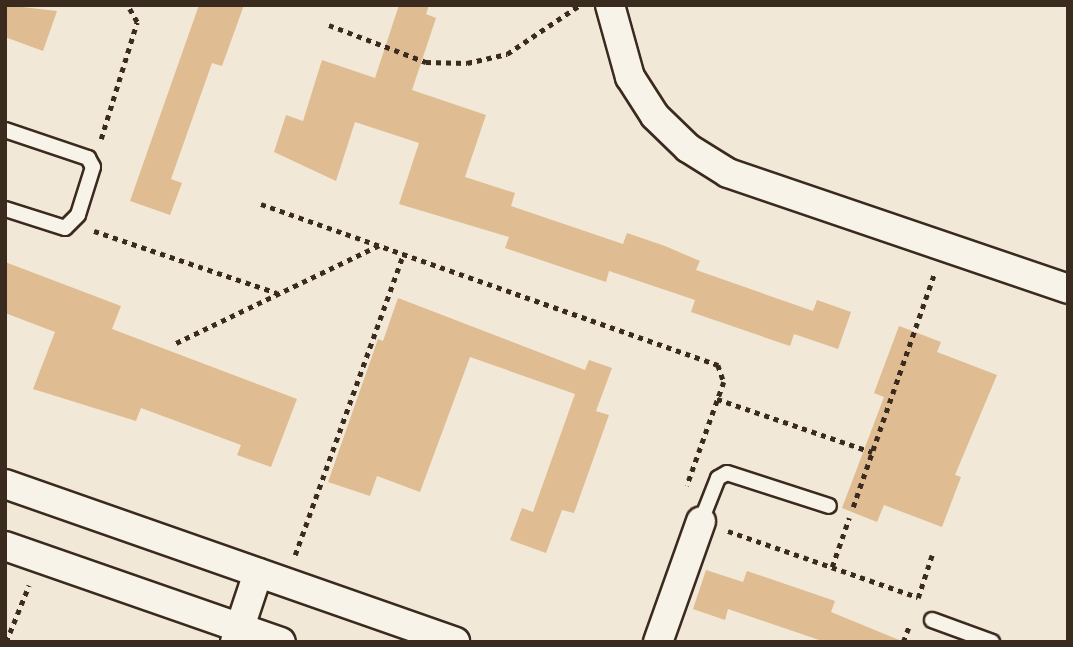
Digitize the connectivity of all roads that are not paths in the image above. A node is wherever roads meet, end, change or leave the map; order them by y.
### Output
1 (610, 5) edge
2 (5, 130) edge
3 (5, 209) edge
4 (1068, 289) edge
5 (5, 484) edge
6 (829, 506) dead end
7 (691, 511) joint
8 (5, 546) edge
9 (258, 573) junction
10 (932, 620) dead end
11 (237, 634) edge
12 (281, 642) edge
13 (455, 642) edge
14 (657, 642) edge
15 (992, 642) edge

1 - 4 street
2 - 3 lane
5 - 9 street
6 - 7 lane
7 - 14 street
8 - 11 street
9 - 11 street
9 - 13 street
10 - 15 lane
11 - 12 street

